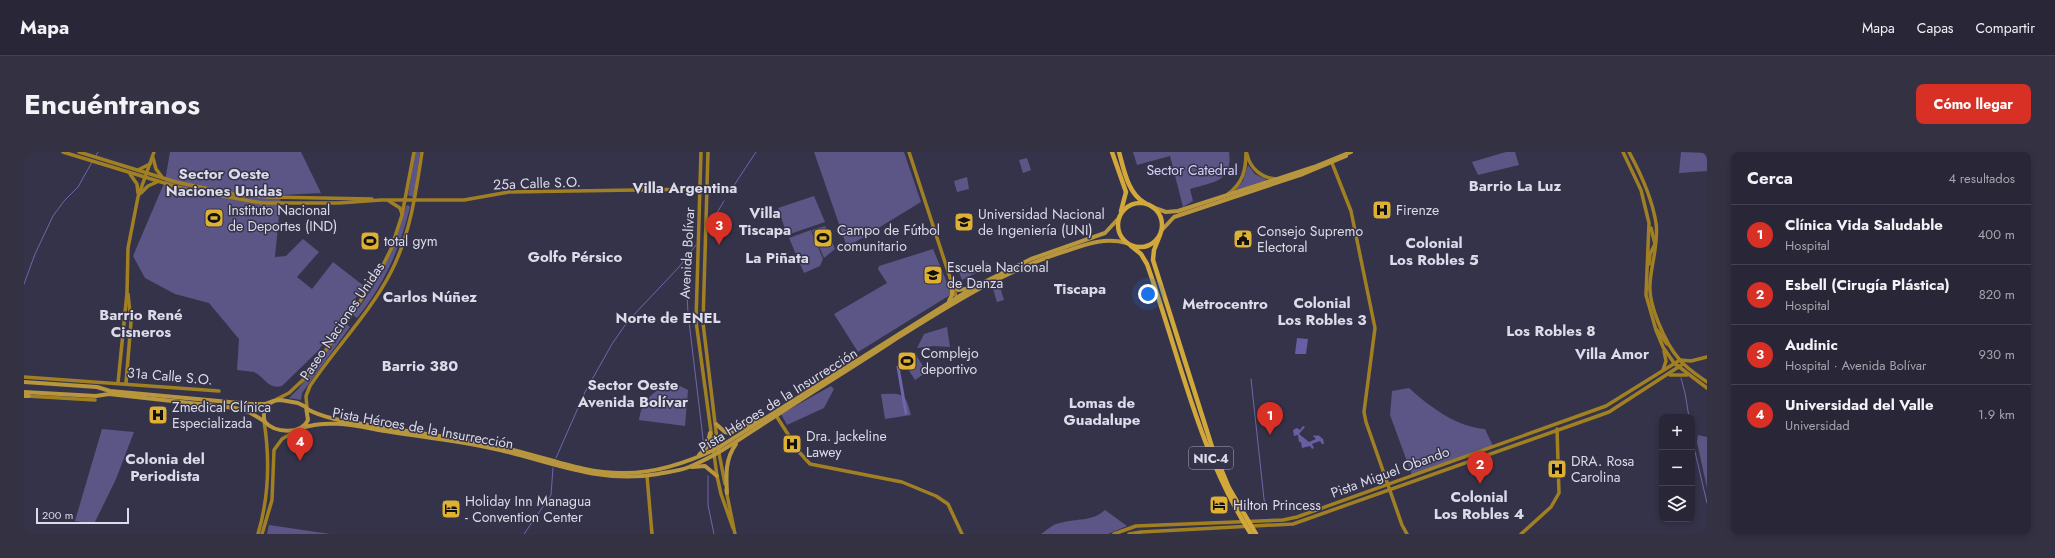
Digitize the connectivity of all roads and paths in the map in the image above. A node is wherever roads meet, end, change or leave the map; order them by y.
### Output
1 (64, 152) edge
2 (79, 152) edge
3 (154, 152) edge
4 (414, 152) edge
5 (422, 152) edge
6 (701, 152) edge
7 (708, 152) edge
8 (908, 152) edge
9 (1112, 152) edge
10 (1119, 152) edge
11 (1246, 152) edge
12 (1350, 152) edge
13 (1623, 152) edge
14 (1629, 152) edge
15 (92, 158) junction
16 (153, 158) junction
17 (97, 160) junction
18 (1332, 163) junction
19 (150, 164) junction
20 (1314, 167) junction
21 (138, 170) junction
22 (127, 172) junction
23 (147, 173) junction
24 (145, 178) junction
25 (163, 178) junction
26 (1279, 178) junction
27 (708, 180) junction
28 (161, 182) junction
29 (701, 190) junction
30 (1646, 190) junction
31 (138, 196) junction
32 (1223, 197) junction
33 (243, 198) junction
34 (381, 200) junction
35 (406, 200) junction
36 (415, 200) junction
37 (707, 202) junction
38 (1150, 206) junction
39 (402, 215) junction
40 (1648, 215) junction
41 (1119, 218) junction
42 (1160, 233) junction
43 (1129, 244) junction
44 (1655, 244) junction
45 (952, 280) junction
46 (1646, 283) junction
47 (974, 287) junction
48 (1650, 288) junction
49 (127, 294) junction
50 (957, 299) junction
51 (942, 306) junction
52 (347, 320) junction
53 (1654, 325) junction
54 (355, 326) junction
55 (1669, 346) junction
56 (1663, 347) junction
57 (707, 352) junction
58 (1707, 357) edge
59 (1680, 360) junction
60 (1180, 362) junction
61 (1674, 363) junction
62 (1683, 364) junction
63 (1678, 367) junction
64 (1662, 371) junction
65 (703, 373) junction
66 (1688, 375) junction
67 (1665, 376) junction
68 (24, 377) edge
69 (24, 382) edge
70 (1707, 382) edge
71 (118, 383) junction
72 (126, 383) junction
73 (712, 388) junction
74 (1707, 388) edge
75 (219, 391) dead end
76 (24, 392) edge
77 (1190, 395) junction
78 (24, 396) edge
79 (29, 396) joint
80 (1196, 396) junction
81 (95, 400) dead end
82 (273, 401) junction
83 (308, 409) junction
84 (775, 414) junction
85 (765, 418) junction
86 (264, 420) junction
87 (716, 424) junction
88 (1557, 424) junction
89 (301, 428) junction
90 (1206, 430) junction
91 (1558, 430) junction
92 (710, 433) junction
93 (738, 441) junction
94 (718, 448) junction
95 (713, 451) junction
96 (719, 454) junction
97 (714, 456) junction
98 (690, 461) junction
99 (686, 468) junction
100 (647, 476) junction
101 (717, 476) junction
102 (1387, 485) junction
103 (1389, 490) junction
104 (727, 493) junction
105 (1245, 521) junction
106 (1164, 525) junction
107 (1249, 527) junction
108 (733, 528) junction
109 (1164, 532) edge
110 (258, 534) edge
111 (262, 534) edge
112 (652, 534) edge
113 (734, 534) edge
114 (962, 534) edge
115 (1114, 534) edge
116 (1129, 534) edge
117 (1251, 534) edge
118 (1256, 534) edge
119 (1407, 534) edge
120 (1521, 534) edge

1 - 15 main road
2 - 15 main road
3 - 16 main road
4 - 35 main road, Paseo Naciones Unidas
5 - 36 main road, Paseo Naciones Unidas
6 - 29 main road, Avenida Bolívar
7 - 27 main road, Avenida Bolívar
8 - 45 main road
9 - 41 highway
10 - 38 highway
11 - 26 main road
11 - 32 main road
12 - 18 main road
12 - 20 main road
13 - 40 main road
14 - 30 main road
15 - 17 main road
16 - 19 main road
16 - 25 main road
17 - 21 main road, 25a Calle S.O.
17 - 22 main road, 25a Calle S.O.
18 - 20 main road
18 - 42 main road
18 - 102 main road
19 - 21 main road
19 - 23 main road
20 - 26 main road
21 - 23 main road, 25a Calle S.O.
22 - 24 main road, 25a Calle S.O.
22 - 31 main road
23 - 24 main road
23 - 25 main road, 25a Calle S.O.
24 - 28 main road, 25a Calle S.O.
24 - 31 main road
25 - 33 main road, 25a Calle S.O.
26 - 32 main road
27 - 29 main road
27 - 37 main road, Avenida Bolívar
28 - 31 main road
28 - 33 main road, 25a Calle S.O.
29 - 36 main road, 25a Calle S.O.
29 - 37 main road
29 - 65 main road, Avenida Bolívar
30 - 40 main road
30 - 44 main road
31 - 49 main road
32 - 38 main road
33 - 34 main road, 25a Calle S.O.
34 - 35 main road, 25a Calle S.O.
34 - 39 main road
35 - 36 main road, 25a Calle S.O.
35 - 39 main road, Paseo Naciones Unidas
36 - 54 main road, Paseo Naciones Unidas
37 - 57 main road, Avenida Bolívar
38 - 41 highway
38 - 42 highway
39 - 52 main road, Paseo Naciones Unidas
40 - 44 main road
40 - 46 main road
41 - 43 highway, NIC-4
41 - 47 main road, Pista Héroes de la Insurrección
42 - 43 highway
42 - 80 highway, NIC-4
43 - 50 main road, Pista Héroes de la Insurrección
43 - 60 highway, NIC-4
44 - 46 main road
44 - 48 main road
45 - 47 main road
45 - 50 main road
45 - 51 main road
46 - 53 main road
47 - 50 main road, Pista Héroes de la Insurrección
48 - 53 main road
48 - 55 main road
49 - 71 main road
49 - 72 main road
50 - 51 main road, Pista Héroes de la Insurrección
50 - 84 main road, Pista Héroes de la Insurrección
51 - 84 main road, Pista Héroes de la Insurrección
52 - 54 main road
52 - 82 main road, Paseo Naciones Unidas
53 - 55 main road
53 - 56 main road
54 - 83 main road, Paseo Naciones Unidas
55 - 59 main road
56 - 61 main road
56 - 64 main road
57 - 65 main road
57 - 73 main road, Avenida Bolívar
58 - 59 main road
59 - 61 main road, Pista Miguel Obando
59 - 62 main road
60 - 77 highway, NIC-4
60 - 80 highway
61 - 63 main road
61 - 64 main road, Pista Miguel Obando
62 - 63 main road, Pista Miguel Obando
62 - 70 main road
63 - 66 main road
63 - 67 main road, Pista Miguel Obando
64 - 88 main road, Pista Miguel Obando
65 - 73 main road
65 - 92 main road, Avenida Bolívar
66 - 67 main road
66 - 74 main road
67 - 91 main road, Pista Miguel Obando
68 - 71 main road
69 - 82 main road
71 - 72 main road, 31a Calle S.O.
72 - 75 main road, 31a Calle S.O.
73 - 87 main road, Avenida Bolívar
76 - 86 main road
77 - 90 highway
77 - 105 highway, NIC-4
78 - 79 main road
79 - 81 main road
80 - 90 highway, NIC-4
82 - 83 main road
82 - 86 main road
83 - 89 main road
83 - 98 main road, Pista Héroes de la Insurrección
84 - 85 main road, Pista Héroes de la Insurrección
84 - 93 main road, Pista Héroes de la Insurrección
84 - 114 main road
85 - 87 main road
85 - 94 main road, Pista Héroes de la Insurrección
86 - 89 main road
86 - 110 main road
87 - 94 main road, Avenida Bolívar
88 - 91 main road
88 - 102 main road, Pista Miguel Obando
89 - 100 main road, Pista Héroes de la Insurrección
89 - 111 main road
90 - 105 highway, NIC-4
91 - 103 main road, Pista Miguel Obando
91 - 120 main road
92 - 95 main road, Avenida Bolívar
92 - 98 main road
93 - 96 main road, Pista Héroes de la Insurrección
93 - 104 main road
94 - 95 main road, Pista Héroes de la Insurrección
94 - 96 main road, Avenida Bolívar
95 - 97 main road, Avenida Bolívar
95 - 98 main road, Pista Héroes de la Insurrección
96 - 97 main road, Pista Héroes de la Insurrección
96 - 104 main road, Avenida Bolívar
97 - 99 main road, Pista Héroes de la Insurrección
97 - 101 main road, Avenida Bolívar
99 - 100 main road, Pista Héroes de la Insurrección
99 - 101 main road
100 - 112 main road
101 - 108 main road, Avenida Bolívar
102 - 103 main road
102 - 105 main road, Pista Miguel Obando
103 - 107 main road, Pista Miguel Obando
103 - 119 main road
104 - 108 main road, Avenida Bolívar
105 - 106 main road, Pista Miguel Obando
105 - 107 highway, NIC-4
106 - 109 main road
106 - 115 main road, Pista Miguel Obando
107 - 109 main road, Pista Miguel Obando
107 - 117 highway, NIC-4
107 - 118 highway, NIC-4
108 - 113 main road
109 - 116 main road, Pista Miguel Obando

